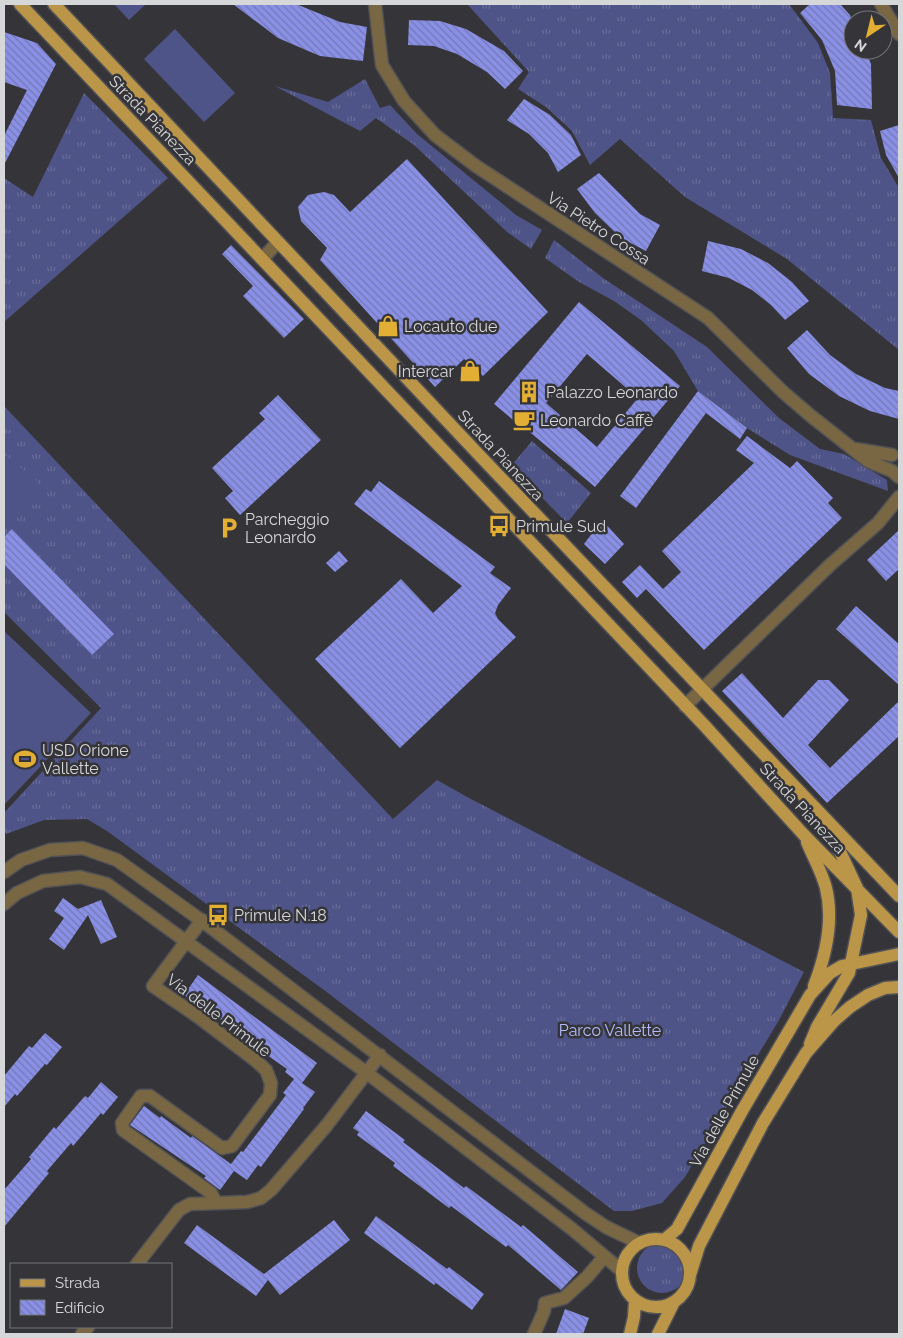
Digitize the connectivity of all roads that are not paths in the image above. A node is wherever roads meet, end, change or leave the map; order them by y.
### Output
1 (20, 4) edge
2 (54, 4) edge
3 (375, 4) edge
4 (881, 4) edge
5 (899, 34) edge
6 (278, 242) junction
7 (262, 259) junction
8 (855, 449) junction
9 (896, 452) edge
10 (897, 475) edge
11 (896, 501) edge
12 (702, 689) junction
13 (685, 706) junction
14 (808, 802) junction
15 (804, 835) junction
16 (4, 872) edge
17 (857, 888) junction
18 (899, 896) edge
19 (4, 904) edge
20 (202, 920) junction
21 (899, 932) edge
22 (188, 941) junction
23 (899, 954) edge
24 (852, 963) junction
25 (899, 987) edge
26 (810, 995) junction
27 (806, 1053) junction
28 (380, 1055) junction
29 (368, 1073) junction
30 (216, 1203) junction
31 (664, 1240) junction
32 (639, 1243) junction
33 (604, 1257) junction
34 (138, 1263) edge
35 (622, 1271) junction
36 (690, 1275) junction
37 (635, 1300) junction
38 (674, 1302) junction
39 (534, 1334) edge
40 (630, 1334) edge
41 (658, 1334) edge

1 - 7 main road, Strada Pianezza
2 - 6 main road, Strada Pianezza
3 - 8 street, Via Pietro Cossa
4 - 5 street
6 - 7 street
6 - 12 main road, Strada Pianezza
7 - 13 main road, Strada Pianezza
8 - 9 street, Via Pietro Cossa
8 - 10 street, Via Pietro Cossa
9 - 10 street, Via Pietro Cossa
10 - 11 street
11 - 12 street
12 - 13 street
12 - 14 main road, Strada Pianezza
13 - 15 main road, Strada Pianezza
14 - 17 main road
14 - 18 main road, Strada Pianezza
15 - 17 main road, Strada Pianezza
15 - 26 main road, Via delle Primule
16 - 20 street
17 - 21 main road, Strada Pianezza
17 - 24 main road
19 - 22 street
20 - 22 street
20 - 28 street
22 - 29 street
22 - 30 street, Via delle Primule
23 - 24 main road, Via delle Primule
24 - 26 main road, Via delle Primule
24 - 27 main road
25 - 27 main road
26 - 31 main road, Via delle Primule
27 - 36 main road
28 - 29 street
28 - 32 street
29 - 30 street
29 - 33 street
30 - 34 street
31 - 32 main road
31 - 36 main road
32 - 35 main road
33 - 35 street
33 - 39 street
35 - 37 main road
36 - 38 main road
37 - 38 main road
37 - 40 main road
38 - 41 main road

